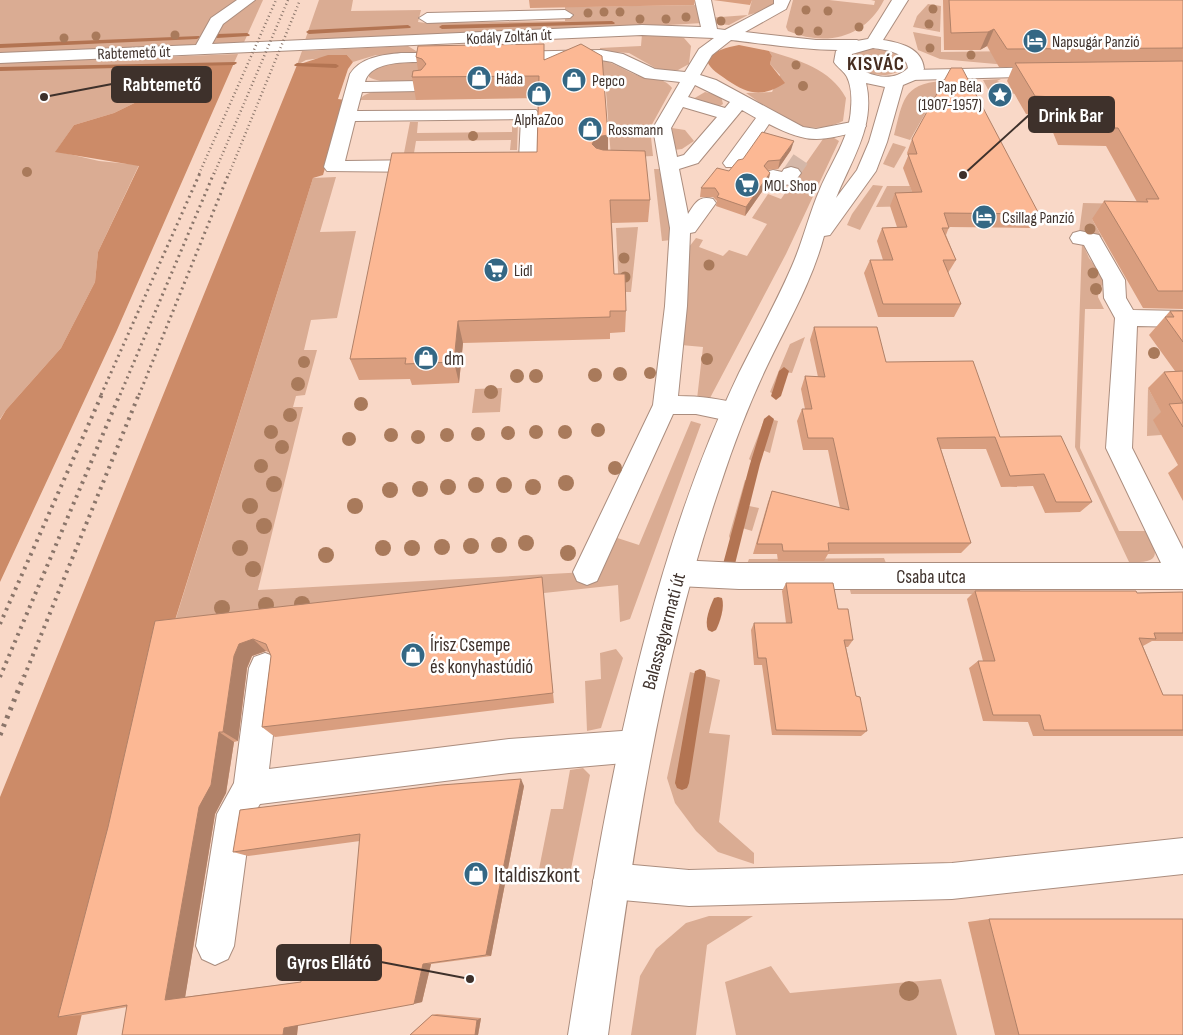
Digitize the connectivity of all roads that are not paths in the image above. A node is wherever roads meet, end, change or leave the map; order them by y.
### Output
1 (247, 0) edge
2 (428, 0) edge
3 (704, 0) edge
4 (901, 0) edge
5 (782, 3) edge
6 (565, 15) dead end
7 (427, 18) junction
8 (720, 33) junction
9 (750, 36) junction
10 (423, 40) junction
11 (788, 42) junction
12 (865, 44) junction
13 (267, 48) joint
14 (896, 48) junction
15 (201, 50) junction
16 (0, 58) edge
17 (468, 58) edge
18 (487, 58) edge
19 (914, 58) junction
20 (851, 71) junction
21 (1014, 72) junction
22 (1063, 72) edge
23 (691, 78) junction
24 (903, 78) junction
25 (419, 86) edge
26 (355, 87) junction
27 (741, 100) junction
28 (348, 116) junction
29 (680, 116) junction
30 (766, 116) junction
31 (720, 124) junction
32 (857, 126) junction
33 (797, 131) junction
34 (816, 135) junction
35 (785, 148) tunnel mouth
36 (804, 154) tunnel mouth
37 (691, 159) junction
38 (648, 163) edge
39 (669, 165) junction
40 (443, 166) edge
41 (490, 166) edge
42 (706, 203) dead end
43 (684, 227) junction
44 (1080, 238) dead end
45 (810, 247) junction
46 (1126, 318) junction
47 (1183, 319) edge
48 (665, 405) junction
49 (734, 412) junction
50 (587, 572) dead end
51 (678, 573) junction
52 (1183, 576) edge
53 (265, 668) edge
54 (636, 746) junction
55 (250, 788) junction
56 (1183, 856) edge
57 (612, 881) junction
58 (215, 946) dead end
59 (588, 1035) edge

1 - 15 street
2 - 7 street
3 - 8 street
4 - 12 street
4 - 14 street
5 - 8 street
5 - 11 street
6 - 7 street
7 - 10 street
8 - 9 street, Kodály Zoltán út
8 - 10 street, Kodály Zoltán út
8 - 23 street
9 - 11 street, Kodály Zoltán út
9 - 20 street, Kodály Zoltán út
10 - 13 street, Kodály Zoltán út
11 - 12 street, Kodály Zoltán út
12 - 14 street, Kodály Zoltán út
12 - 20 street
13 - 15 street, Rabtemető út
14 - 19 street, Kodály Zoltán út
15 - 16 street, Rabtemető út
17 - 26 street
18 - 23 street
19 - 21 street, Kodály Zoltán út
19 - 24 street
20 - 24 street, Kodály Zoltán út
20 - 32 street
21 - 22 street
21 - 24 street, Kodály Zoltán út
23 - 27 street
23 - 29 street
24 - 45 street
25 - 26 street
26 - 28 street
27 - 30 street
27 - 31 street
28 - 40 street
28 - 41 street
29 - 31 street
29 - 31 street
29 - 39 street
30 - 33 street
30 - 37 street
31 - 37 street
32 - 34 street
32 - 45 street
33 - 34 street
33 - 35 street
34 - 36 street
37 - 39 street
38 - 39 street
39 - 43 street
42 - 43 street
43 - 48 street
44 - 46 street
45 - 49 street, Balassagyarmati út
46 - 47 street
46 - 52 street
48 - 49 street
48 - 50 street
49 - 51 street, Balassagyarmati út
51 - 52 street, Csaba utca
51 - 54 street, Balassagyarmati út
53 - 55 street
54 - 55 street
54 - 57 street, Balassagyarmati út
55 - 58 street
56 - 57 street
57 - 59 street, Balassagyarmati út

